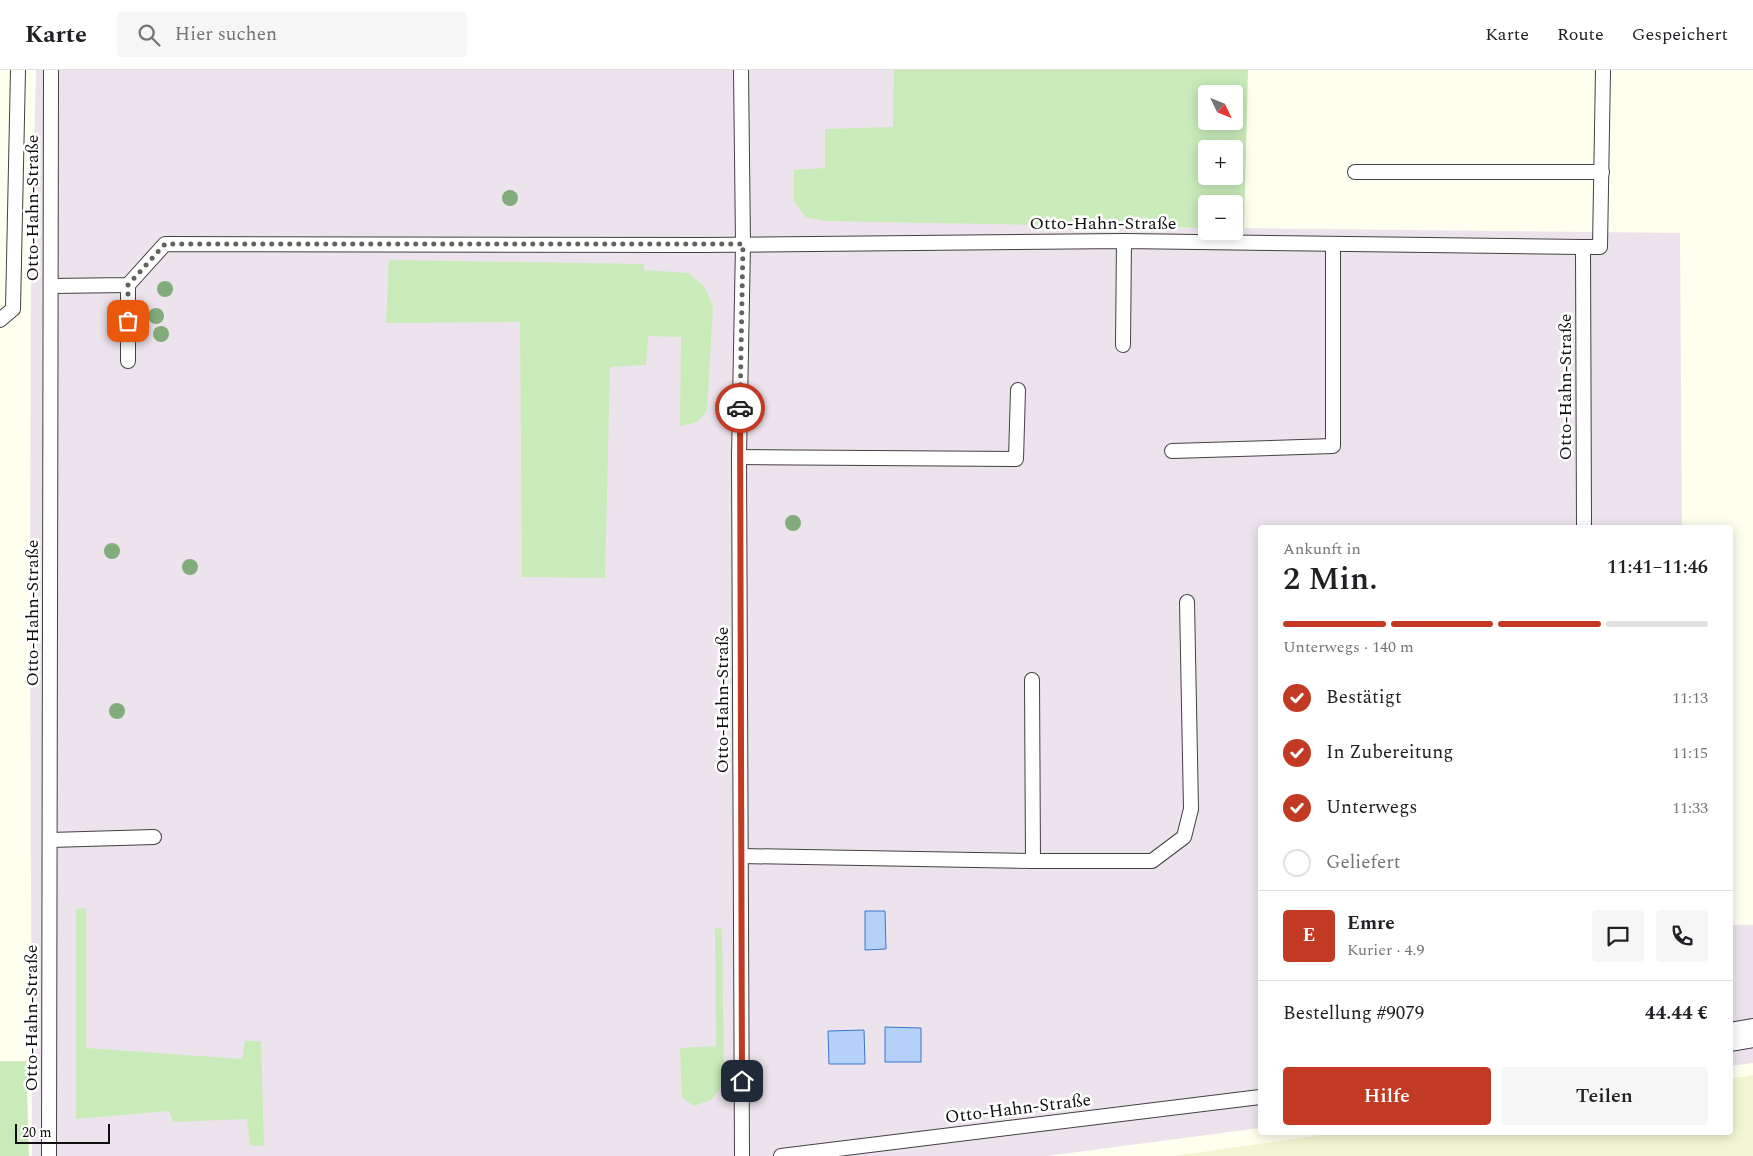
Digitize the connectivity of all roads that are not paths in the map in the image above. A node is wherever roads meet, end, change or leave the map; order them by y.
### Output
1 (18, 70) edge
2 (51, 70) edge
3 (741, 70) edge
4 (1603, 70) edge
5 (1354, 172) dead end
6 (1602, 172) junction
7 (1124, 241) junction
8 (743, 244) junction
9 (1332, 244) junction
10 (1583, 247) junction
11 (128, 285) junction
12 (51, 286) junction
13 (0, 320) edge
14 (1123, 345) dead end
15 (128, 361) dead end
16 (1018, 390) dead end
17 (1172, 450) dead end
18 (740, 457) junction
19 (1584, 525) edge
20 (1187, 602) dead end
21 (1032, 680) dead end
22 (154, 837) dead end
23 (50, 840) junction
24 (742, 856) junction
25 (1033, 861) junction
26 (1753, 1034) edge
27 (1733, 1037) edge
28 (1258, 1097) edge
29 (49, 1156) edge
30 (742, 1156) edge
31 (781, 1156) edge

1 - 13 lane
2 - 12 lane, Otto-Hahn-Straße
3 - 8 lane, Otto-Hahn-Straße
4 - 6 lane, Otto-Hahn-Straße
5 - 6 lane
6 - 10 lane, Otto-Hahn-Straße
7 - 8 lane, Otto-Hahn-Straße
7 - 9 lane, Otto-Hahn-Straße
7 - 14 lane
8 - 11 lane
8 - 18 lane, Otto-Hahn-Straße
9 - 10 lane, Otto-Hahn-Straße
9 - 17 lane
10 - 19 lane, Otto-Hahn-Straße
11 - 12 lane
11 - 15 lane
12 - 23 lane, Otto-Hahn-Straße
16 - 18 lane
18 - 24 lane, Otto-Hahn-Straße
20 - 25 lane
21 - 25 lane
22 - 23 lane
23 - 29 lane, Otto-Hahn-Straße
24 - 25 lane
24 - 30 lane, Otto-Hahn-Straße
26 - 27 street
28 - 31 lane, Otto-Hahn-Straße

